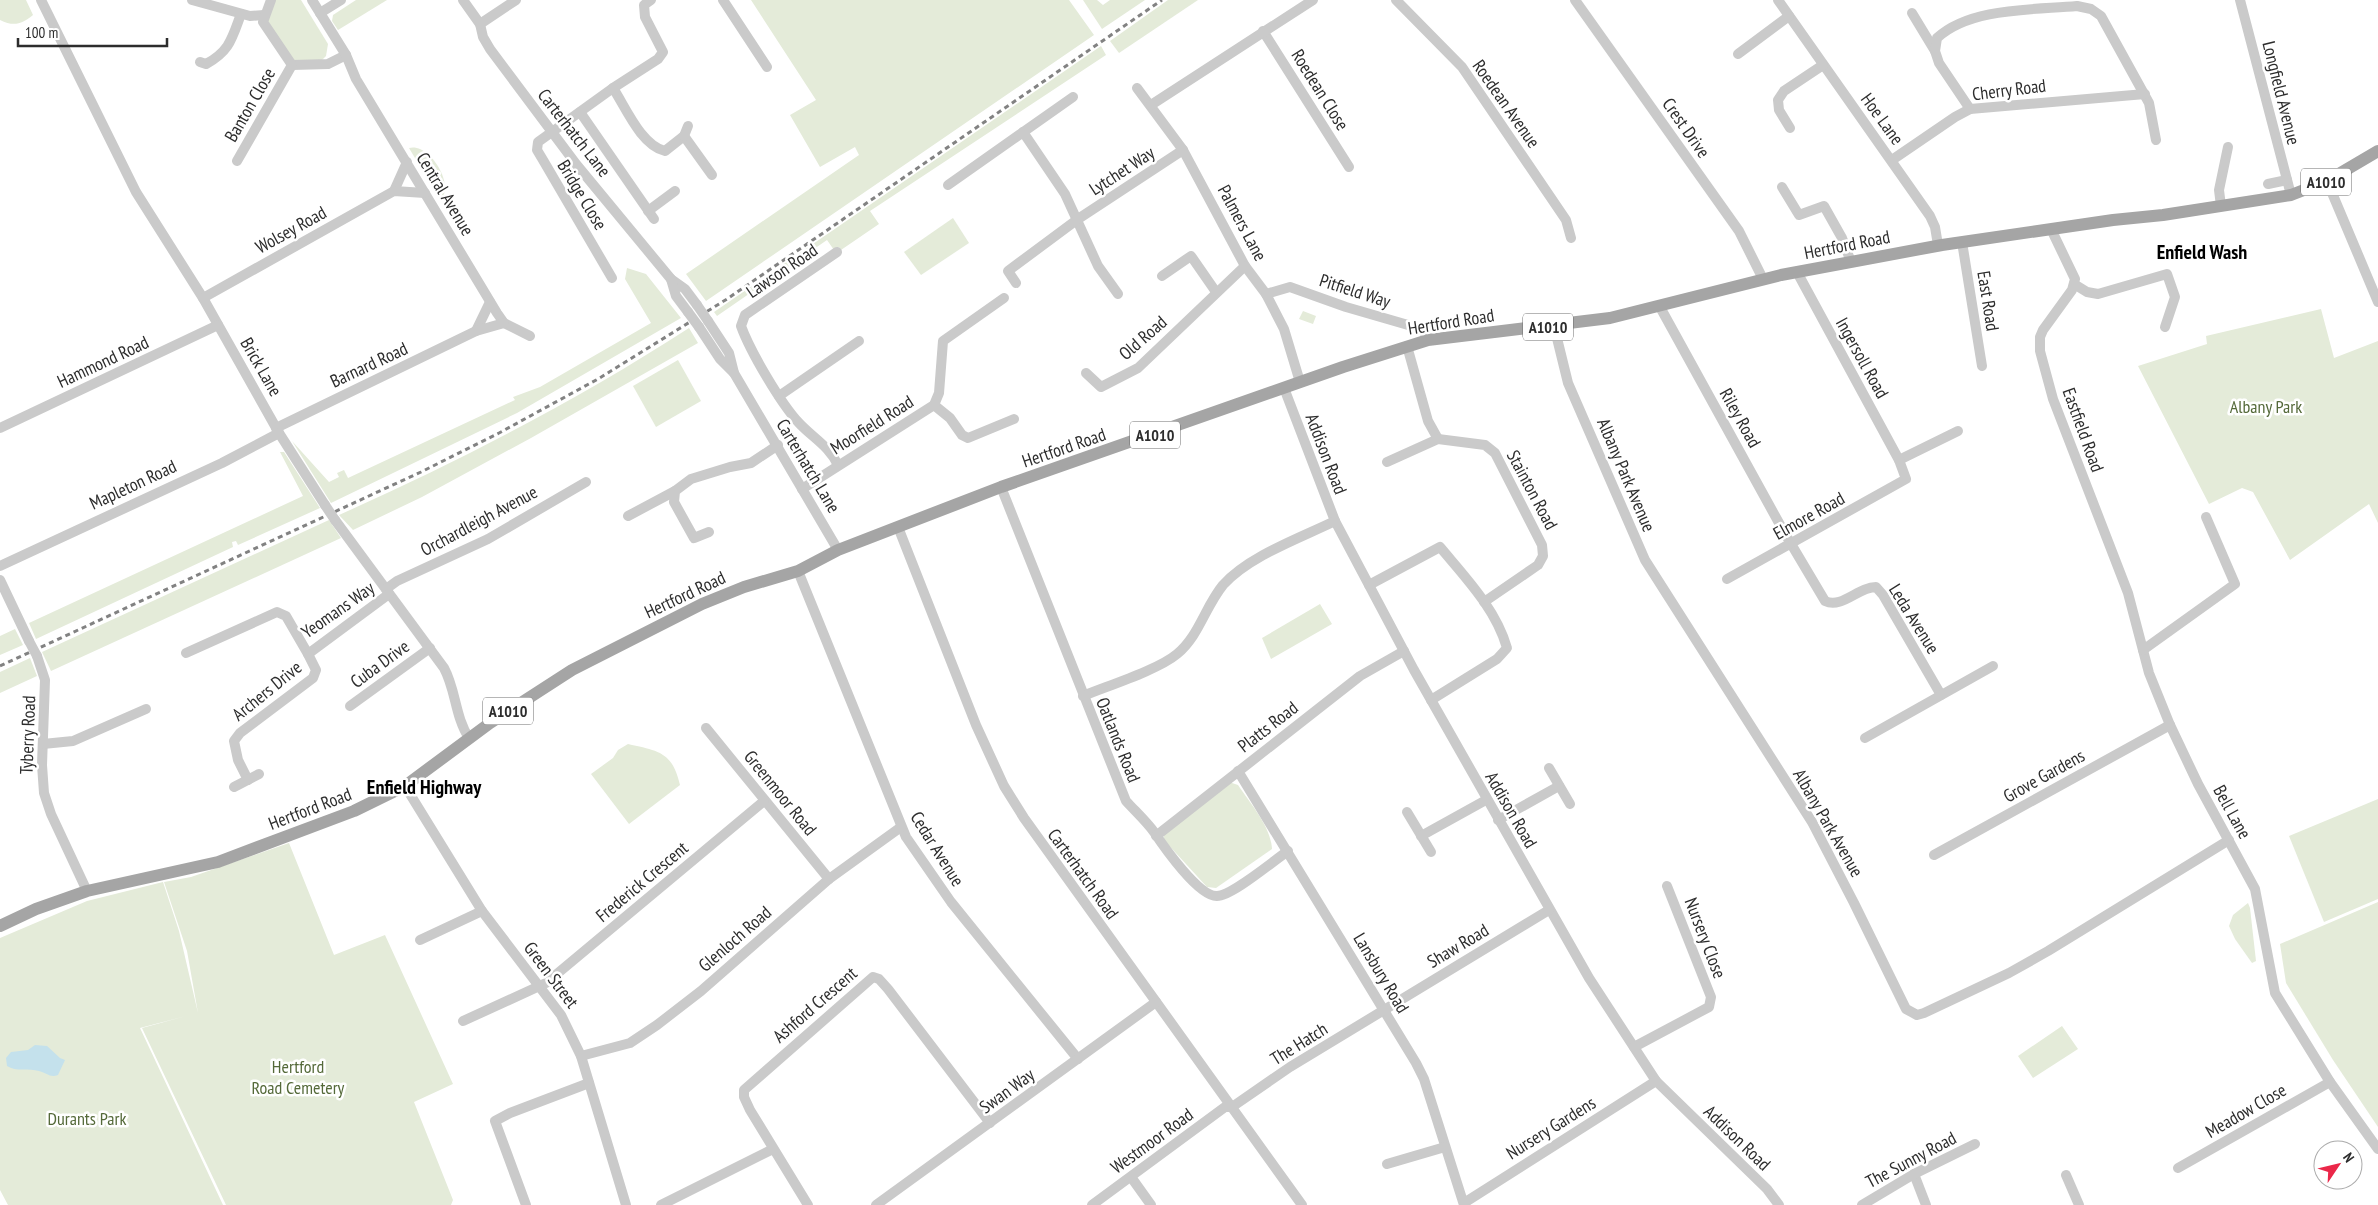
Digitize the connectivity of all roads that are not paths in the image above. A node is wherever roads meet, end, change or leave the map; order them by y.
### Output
1 (41, 0) edge
2 (192, 0) edge
3 (270, 0) edge
4 (312, 0) edge
5 (342, 0) edge
6 (463, 0) edge
7 (516, 0) edge
8 (651, 0) edge
9 (723, 0) edge
10 (1313, 0) edge
11 (1396, 0) edge
12 (1575, 0) edge
13 (1778, 0) edge
14 (2240, 0) edge
15 (2092, 5) edge
16 (320, 13) junction
17 (1912, 13) dead end
18 (241, 14) junction
19 (264, 15) junction
20 (1789, 16) junction
21 (480, 24) junction
22 (1263, 31) junction
23 (1935, 51) junction
24 (1738, 54) dead end
25 (346, 55) junction
26 (200, 62) dead end
27 (292, 65) junction
28 (1823, 65) junction
29 (767, 67) dead end
30 (614, 88) junction
31 (1137, 88) dead end
32 (2145, 94) junction
33 (1073, 97) dead end
34 (1151, 105) junction
35 (1970, 109) junction
36 (580, 112) junction
37 (688, 126) dead end
38 (1790, 128) dead end
39 (551, 132) junction
40 (1023, 132) junction
41 (684, 136) junction
42 (2156, 140) dead end
43 (2228, 147) dead end
44 (1183, 150) junction
45 (2378, 151) edge
46 (1892, 160) junction
47 (237, 161) dead end
48 (407, 162) junction
49 (1349, 167) dead end
50 (712, 175) dead end
51 (2287, 180) junction
52 (2327, 181) junction
53 (2268, 184) dead end
54 (948, 185) dead end
55 (1782, 187) dead end
56 (394, 191) junction
57 (675, 191) dead end
58 (425, 193) junction
59 (2291, 195) junction
60 (2221, 206) junction
61 (1078, 219) junction
62 (2051, 229) junction
63 (1571, 238) dead end
64 (1962, 242) junction
65 (1938, 246) junction
66 (837, 252) dead end
67 (1852, 262) junction
68 (1245, 266) junction
69 (1797, 272) junction
70 (1162, 276) dead end
71 (612, 278) dead end
72 (671, 279) junction
73 (1763, 280) junction
74 (1016, 283) dead end
75 (2074, 284) junction
76 (1216, 292) junction
77 (1118, 294) dead end
78 (1266, 294) junction
79 (203, 298) junction
80 (1004, 298) dead end
81 (490, 302) junction
82 (2378, 302) edge
83 (1660, 307) junction
84 (504, 323) junction
85 (218, 324) junction
86 (1554, 326) junction
87 (2165, 327) dead end
88 (476, 331) junction
89 (530, 336) dead end
90 (1428, 340) junction
91 (859, 341) dead end
92 (1407, 346) junction
93 (1982, 366) dead end
94 (734, 373) junction
95 (1086, 373) dead end
96 (1300, 382) junction
97 (1284, 388) junction
98 (779, 396) junction
99 (934, 405) junction
100 (1014, 419) dead end
101 (0, 428) edge
102 (278, 430) junction
103 (1958, 431) dead end
104 (1438, 439) junction
105 (778, 445) junction
106 (1899, 460) junction
107 (1387, 462) dead end
108 (838, 465) junction
109 (1906, 479) joint
110 (586, 482) dead end
111 (1001, 487) junction
112 (802, 489) junction
113 (675, 491) junction
114 (628, 516) dead end
115 (2206, 517) dead end
116 (1335, 521) junction
117 (898, 527) junction
118 (709, 532) dead end
119 (1792, 544) junction
120 (838, 550) junction
121 (0, 566) edge
122 (798, 570) junction
123 (1727, 579) dead end
124 (0, 580) edge
125 (1369, 585) junction
126 (388, 591) junction
127 (1484, 602) junction
128 (430, 648) junction
129 (2143, 650) junction
130 (1404, 651) junction
131 (186, 653) dead end
132 (308, 654) junction
133 (1993, 666) dead end
134 (1941, 695) junction
135 (1083, 696) junction
136 (1431, 700) junction
137 (350, 706) dead end
138 (146, 709) dead end
139 (2170, 725) junction
140 (706, 728) dead end
141 (469, 738) junction
142 (1865, 738) dead end
143 (43, 744) junction
144 (1549, 768) dead end
145 (1238, 771) junction
146 (259, 774) dead end
147 (248, 780) junction
148 (404, 786) junction
149 (1558, 786) junction
150 (234, 787) dead end
151 (1486, 800) junction
152 (764, 801) junction
153 (1570, 804) dead end
154 (1407, 812) dead end
155 (1498, 820) junction
156 (901, 827) junction
157 (1156, 836) junction
158 (1421, 836) junction
159 (2229, 840) junction
160 (1288, 851) junction
161 (1431, 852) dead end
162 (1934, 855) dead end
163 (829, 879) junction
164 (1667, 886) dead end
165 (87, 891) junction
166 (1549, 910) junction
167 (482, 911) junction
168 (0, 926) edge
169 (420, 940) dead end
170 (539, 986) junction
171 (1156, 1002) junction
172 (1384, 1010) junction
173 (463, 1021) dead end
174 (1634, 1047) junction
175 (581, 1056) junction
176 (1078, 1059) junction
177 (1656, 1081) junction
178 (589, 1082) junction
179 (2330, 1082) junction
180 (1232, 1107) junction
181 (990, 1123) junction
182 (1974, 1144) dead end
183 (1445, 1147) junction
184 (773, 1149) junction
185 (2378, 1149) edge
186 (1387, 1164) dead end
187 (2178, 1168) dead end
188 (1914, 1174) junction
189 (2066, 1175) dead end
190 (1131, 1177) junction
191 (1464, 1204) edge
192 (526, 1205) edge
193 (626, 1205) edge
194 (660, 1205) edge
195 (808, 1205) edge
196 (876, 1205) edge
197 (1092, 1205) edge
198 (1151, 1205) edge
199 (1302, 1205) edge
200 (1779, 1205) edge
201 (1862, 1205) edge
202 (1926, 1205) edge
203 (2079, 1205) edge

1 - 79 street, Brick Lane
2 - 18 street
3 - 19 street
4 - 16 street, Central Avenue
5 - 16 street
6 - 21 street, Carterhatch Lane
7 - 21 street
8 - 30 street
9 - 29 street
10 - 22 street
11 - 63 street, Roedean Avenue
12 - 73 street, Crest Drive
13 - 20 street, Hoe Lane
14 - 51 street, Longfield Avenue
15 - 23 street
15 - 32 street
16 - 25 street, Central Avenue
17 - 23 street
18 - 19 street
18 - 26 street
19 - 27 street
20 - 24 street
20 - 28 street, Hoe Lane
21 - 39 street, Carterhatch Lane
22 - 34 street
22 - 49 street, Roedean Close
23 - 35 street
25 - 27 street
25 - 48 street, Central Avenue
27 - 47 street, Banton Close
28 - 38 street
28 - 46 street, Hoe Lane
30 - 36 street
30 - 41 street
31 - 34 street, Palmers Lane
32 - 35 street, Cherry Road
32 - 42 street
33 - 40 street
34 - 44 street, Palmers Lane
35 - 46 street, Cherry Road
36 - 39 street
36 - 57 street, Carterhatch Lane
37 - 41 street
39 - 71 street, Bridge Close
39 - 72 street, Carterhatch Lane
40 - 54 street
40 - 61 street, Lytchet Way
41 - 50 street
43 - 60 street
44 - 61 street, Lytchet Way
44 - 68 street, Palmers Lane
45 - 52 main road, Hertford Road / A1010
46 - 65 street, Hoe Lane
48 - 56 street
48 - 58 street, Central Avenue
51 - 53 street
51 - 59 street, Longfield Avenue
52 - 59 main road, Hertford Road / A1010
52 - 82 street
55 - 67 street
56 - 58 street
56 - 79 street, Wolsey Road
58 - 81 street, Central Avenue
59 - 60 main road, Hertford Road / A1010
60 - 62 main road, Hertford Road / A1010
61 - 74 street, Lytchet Way
61 - 77 street, Lytchet Way
62 - 64 main road, Hertford Road / A1010
62 - 75 street
64 - 65 main road, Hertford Road / A1010
64 - 93 street, East Road
65 - 67 main road, Hertford Road / A1010
66 - 98 street, Lawson Road
67 - 69 main road, Hertford Road / A1010
68 - 76 street, Old Road
68 - 78 street, Palmers Lane
69 - 73 main road, Hertford Road / A1010
69 - 106 street, Ingersoll Road
70 - 76 street
72 - 94 street, Carterhatch Lane, bridge
72 - 94 street, Carterhatch Lane, bridge
73 - 83 main road, Hertford Road / A1010
75 - 87 street
75 - 129 street, Eastfield Road
76 - 95 street, Old Road
78 - 90 street, Pitfield Way
78 - 96 street, Palmers Lane
79 - 85 street, Brick Lane
80 - 99 street, Moorfield Road
81 - 84 street, Central Avenue
81 - 88 street
83 - 86 main road, Hertford Road / A1010
83 - 119 street, Riley Road
84 - 88 street, Barnard Road
84 - 89 street, Central Avenue
85 - 101 street, Hammond Road
85 - 102 street, Brick Lane
86 - 90 main road, Hertford Road / A1010
86 - 159 street, Albany Park Avenue
88 - 102 street, Barnard Road
90 - 92 main road, Hertford Road / A1010
91 - 98 street
92 - 96 main road, Hertford Road / A1010
92 - 104 street
94 - 105 street, Carterhatch Lane
96 - 97 main road, Hertford Road / A1010
97 - 111 main road, Hertford Road / A1010
97 - 116 street, Addison Road
98 - 108 street, Lawson Road
99 - 100 street, Moorfield Road
99 - 108 street, Moorfield Road
102 - 121 street, Mapleton Road
102 - 126 street, Brick Lane, bridge
103 - 106 street
104 - 107 street
104 - 127 street, Stainton Road
105 - 112 street, Carterhatch Lane
105 - 113 street
106 - 109 street, Ingersoll Road
108 - 112 street, Moorfield Road
109 - 119 street, Elmore Road
110 - 126 street, Orchardleigh Avenue
111 - 117 main road, Hertford Road / A1010
111 - 135 street, Oatlands Road
112 - 120 street, Carterhatch Lane
113 - 114 street
113 - 118 street
115 - 129 street
116 - 125 street, Addison Road
116 - 135 street
117 - 120 main road, Hertford Road / A1010
117 - 171 street, Carterhatch Road
119 - 123 street, Elmore Road
119 - 134 street, Leda Avenue
120 - 122 main road, Hertford Road / A1010
122 - 141 main road, Hertford Road / A1010
122 - 156 street, Cedar Avenue
124 - 143 street, Tyberry Road, bridge
125 - 127 street
125 - 130 street, Addison Road
126 - 128 street, Brick Lane
126 - 132 street, Yeomans Way
127 - 136 street
128 - 137 street, Cuba Drive
128 - 141 street, Brick Lane
129 - 139 street, Bell Lane
130 - 136 street, Addison Road
130 - 145 street, Platts Road
131 - 132 street, Yeomans Way
132 - 147 street, Archers Drive
133 - 134 street
134 - 142 street
135 - 157 street, Oatlands Road
136 - 151 street, Addison Road
138 - 143 street
139 - 159 street, Bell Lane
139 - 162 street, Grove Gardens
140 - 152 street, Greenmoor Road
141 - 148 main road, Hertford Road / A1010
143 - 165 street, Tyberry Road
144 - 149 street
145 - 157 street, Platts Road
145 - 160 street, Lansbury Road
146 - 147 street
147 - 150 street
148 - 165 main road, Hertford Road / A1010
148 - 167 street, Green Street
149 - 153 street
149 - 155 street
151 - 155 street, Addison Road
151 - 158 street
152 - 163 street, Greenmoor Road
152 - 170 street, Frederick Crescent
154 - 158 street
155 - 166 street, Addison Road
156 - 163 street, Glenloch Road
156 - 176 street, Cedar Avenue
157 - 160 street, Oatlands Road
158 - 161 street
159 - 179 street, Bell Lane
160 - 172 street, Lansbury Road
163 - 175 street, Glenloch Road
164 - 174 street, Nursery Close
165 - 168 main road, Hertford Road / A1010
166 - 172 street, Shaw Road
166 - 174 street, Addison Road
167 - 169 street
167 - 170 street, Green Street
170 - 173 street, Frederick Crescent
170 - 175 street, Green Street
171 - 176 street, Swan Way
171 - 180 street, Carterhatch Road
172 - 180 street, The Hatch
172 - 183 street, Lansbury Road
174 - 177 street, Addison Road
175 - 178 street, Green Street
176 - 181 street, Swan Way
177 - 191 street, Nursery Gardens
177 - 200 street, Addison Road
178 - 192 street
178 - 193 street, Green Street
179 - 185 street, Bell Lane
179 - 187 street, Meadow Close
180 - 190 street, Westmoor Road
180 - 199 street, Carterhatch Road
181 - 184 street, Ashford Crescent
181 - 196 street, Swan Way
182 - 188 street, The Sunny Road
183 - 186 street
183 - 191 street, Lansbury Road
184 - 194 street
184 - 195 street
188 - 201 street, The Sunny Road
188 - 202 street
189 - 203 street
190 - 197 street, Westmoor Road
190 - 198 street

